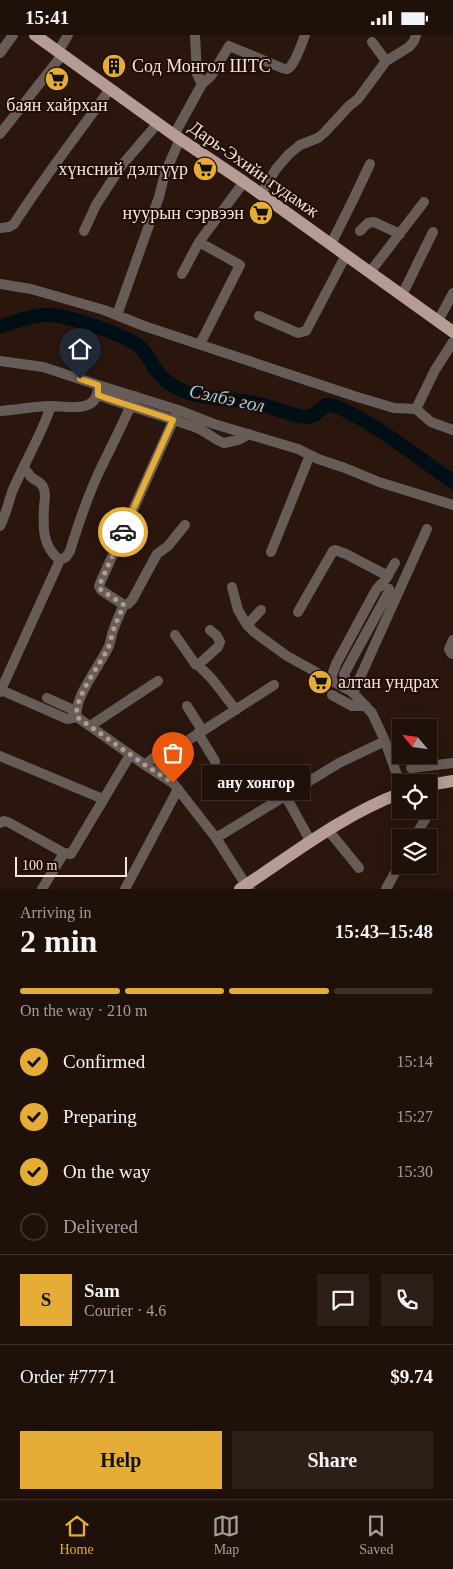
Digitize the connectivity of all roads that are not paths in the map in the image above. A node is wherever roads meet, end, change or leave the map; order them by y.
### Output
1 (13, 35) edge
2 (35, 35) edge
3 (68, 35) edge
4 (195, 35) edge
5 (233, 35) edge
6 (305, 35) edge
7 (416, 35) edge
8 (372, 42) dead end
9 (229, 46) junction
10 (0, 53) edge
11 (60, 53) junction
12 (386, 61) junction
13 (202, 84) junction
14 (110, 89) junction
15 (158, 123) junction
16 (0, 134) edge
17 (177, 137) junction
18 (370, 164) dead end
19 (244, 182) junction
20 (260, 194) junction
21 (424, 202) dead end
22 (0, 229) edge
23 (84, 231) dead end
24 (360, 231) dead end
25 (433, 232) dead end
26 (400, 235) junction
27 (199, 242) junction
28 (331, 244) junction
29 (346, 255) junction
30 (370, 272) junction
31 (182, 274) dead end
32 (0, 284) edge
33 (453, 293) edge
34 (402, 295) junction
35 (117, 315) junction
36 (259, 316) dead end
37 (438, 321) junction
38 (453, 332) edge
39 (453, 342) edge
40 (200, 344) junction
41 (0, 361) edge
42 (98, 390) junction
43 (135, 396) junction
44 (51, 406) junction
45 (131, 407) junction
46 (416, 409) junction
47 (178, 410) junction
48 (0, 411) edge
49 (173, 420) junction
50 (453, 430) edge
51 (249, 435) junction
52 (310, 455) junction
53 (24, 468) junction
54 (453, 505) edge
55 (185, 525) dead end
56 (0, 526) edge
57 (428, 529) dead end
58 (271, 552) dead end
59 (60, 560) junction
60 (395, 563) dead end
61 (384, 580) junction
62 (232, 587) dead end
63 (124, 605) junction
64 (261, 610) dead end
65 (298, 612) dead end
66 (247, 625) junction
67 (210, 630) dead end
68 (175, 635) dead end
69 (453, 640) edge
70 (453, 654) edge
71 (198, 665) junction
72 (158, 681) dead end
73 (330, 681) junction
74 (274, 685) dead end
75 (0, 691) edge
76 (351, 691) junction
77 (332, 695) dead end
78 (47, 698) dead end
79 (187, 706) dead end
80 (366, 706) junction
81 (236, 710) junction
82 (76, 714) junction
83 (90, 726) junction
84 (200, 732) junction
85 (385, 741) junction
86 (130, 755) junction
87 (0, 756) edge
88 (215, 761) dead end
89 (453, 763) edge
90 (145, 765) junction
91 (411, 769) dead end
92 (397, 774) edge
93 (453, 781) edge
94 (437, 784) edge
95 (178, 789) junction
96 (285, 795) junction
97 (392, 797) edge
98 (103, 799) junction
99 (0, 823) edge
100 (328, 830) junction
101 (216, 837) junction
102 (311, 842) junction
103 (64, 853) junction
104 (359, 868) dead end
105 (394, 874) edge
106 (246, 888) edge
107 (42, 889) edge
108 (125, 889) edge
109 (386, 889) edge

1 - 10 street
2 - 11 main road, Дарь-Эхийн гудамж
3 - 11 street
4 - 13 street
5 - 9 street
6 - 9 street
7 - 12 street
8 - 12 street
9 - 13 street
11 - 14 main road, Дарь-Эхийн гудамж
11 - 16 street
12 - 20 street
13 - 17 street
14 - 15 main road, Дарь-Эхийн гудамж
14 - 22 street
15 - 17 main road, Дарь-Эхийн гудамж
15 - 23 street
17 - 19 main road, Дарь-Эхийн гудамж
17 - 35 street
18 - 28 street
19 - 20 main road, Дарь-Эхийн гудамж
19 - 27 street
20 - 28 main road, Дарь-Эхийн гудамж
21 - 26 street
24 - 26 street
25 - 34 street
26 - 30 street
27 - 31 street
27 - 40 street
28 - 29 main road, Дарь-Эхийн гудамж
29 - 30 main road, Дарь-Эхийн гудамж
29 - 36 street
30 - 34 main road, Дарь-Эхийн гудамж
32 - 35 street
33 - 37 street
34 - 37 main road, Дарь-Эхийн гудамж
35 - 40 street
37 - 38 main road, Дарь-Эхийн гудамж
39 - 46 street
40 - 46 street
41 - 42 street
42 - 43 street
42 - 44 street
42 - 45 street
43 - 45 street
43 - 47 street
44 - 48 street
44 - 53 street
45 - 49 street
45 - 59 street
46 - 50 street
47 - 49 street
47 - 51 street
49 - 51 street
49 - 63 street
51 - 52 street
52 - 54 street
52 - 58 street
53 - 56 street
53 - 59 street
55 - 63 street
57 - 76 street
59 - 75 street
60 - 61 street
61 - 65 street
61 - 73 street
61 - 76 street
62 - 66 street
63 - 82 street
64 - 66 street
66 - 73 street
67 - 71 street
68 - 71 street
69 - 70 street
71 - 81 street
72 - 83 street
73 - 76 street
74 - 81 street
75 - 82 street
76 - 80 street
77 - 80 street
78 - 82 street
79 - 84 street
80 - 85 street
81 - 84 street
82 - 83 street
83 - 86 street
84 - 88 street
84 - 90 street
85 - 92 street
85 - 96 street
86 - 90 street
86 - 98 street
87 - 98 street
89 - 91 street
90 - 95 street
93 - 94 main road
95 - 101 street
95 - 108 street
96 - 101 street
96 - 102 street
97 - 100 main road
98 - 103 street
99 - 103 street
100 - 102 main road
100 - 104 street
101 - 106 street
102 - 106 main road
103 - 107 street
105 - 109 street

